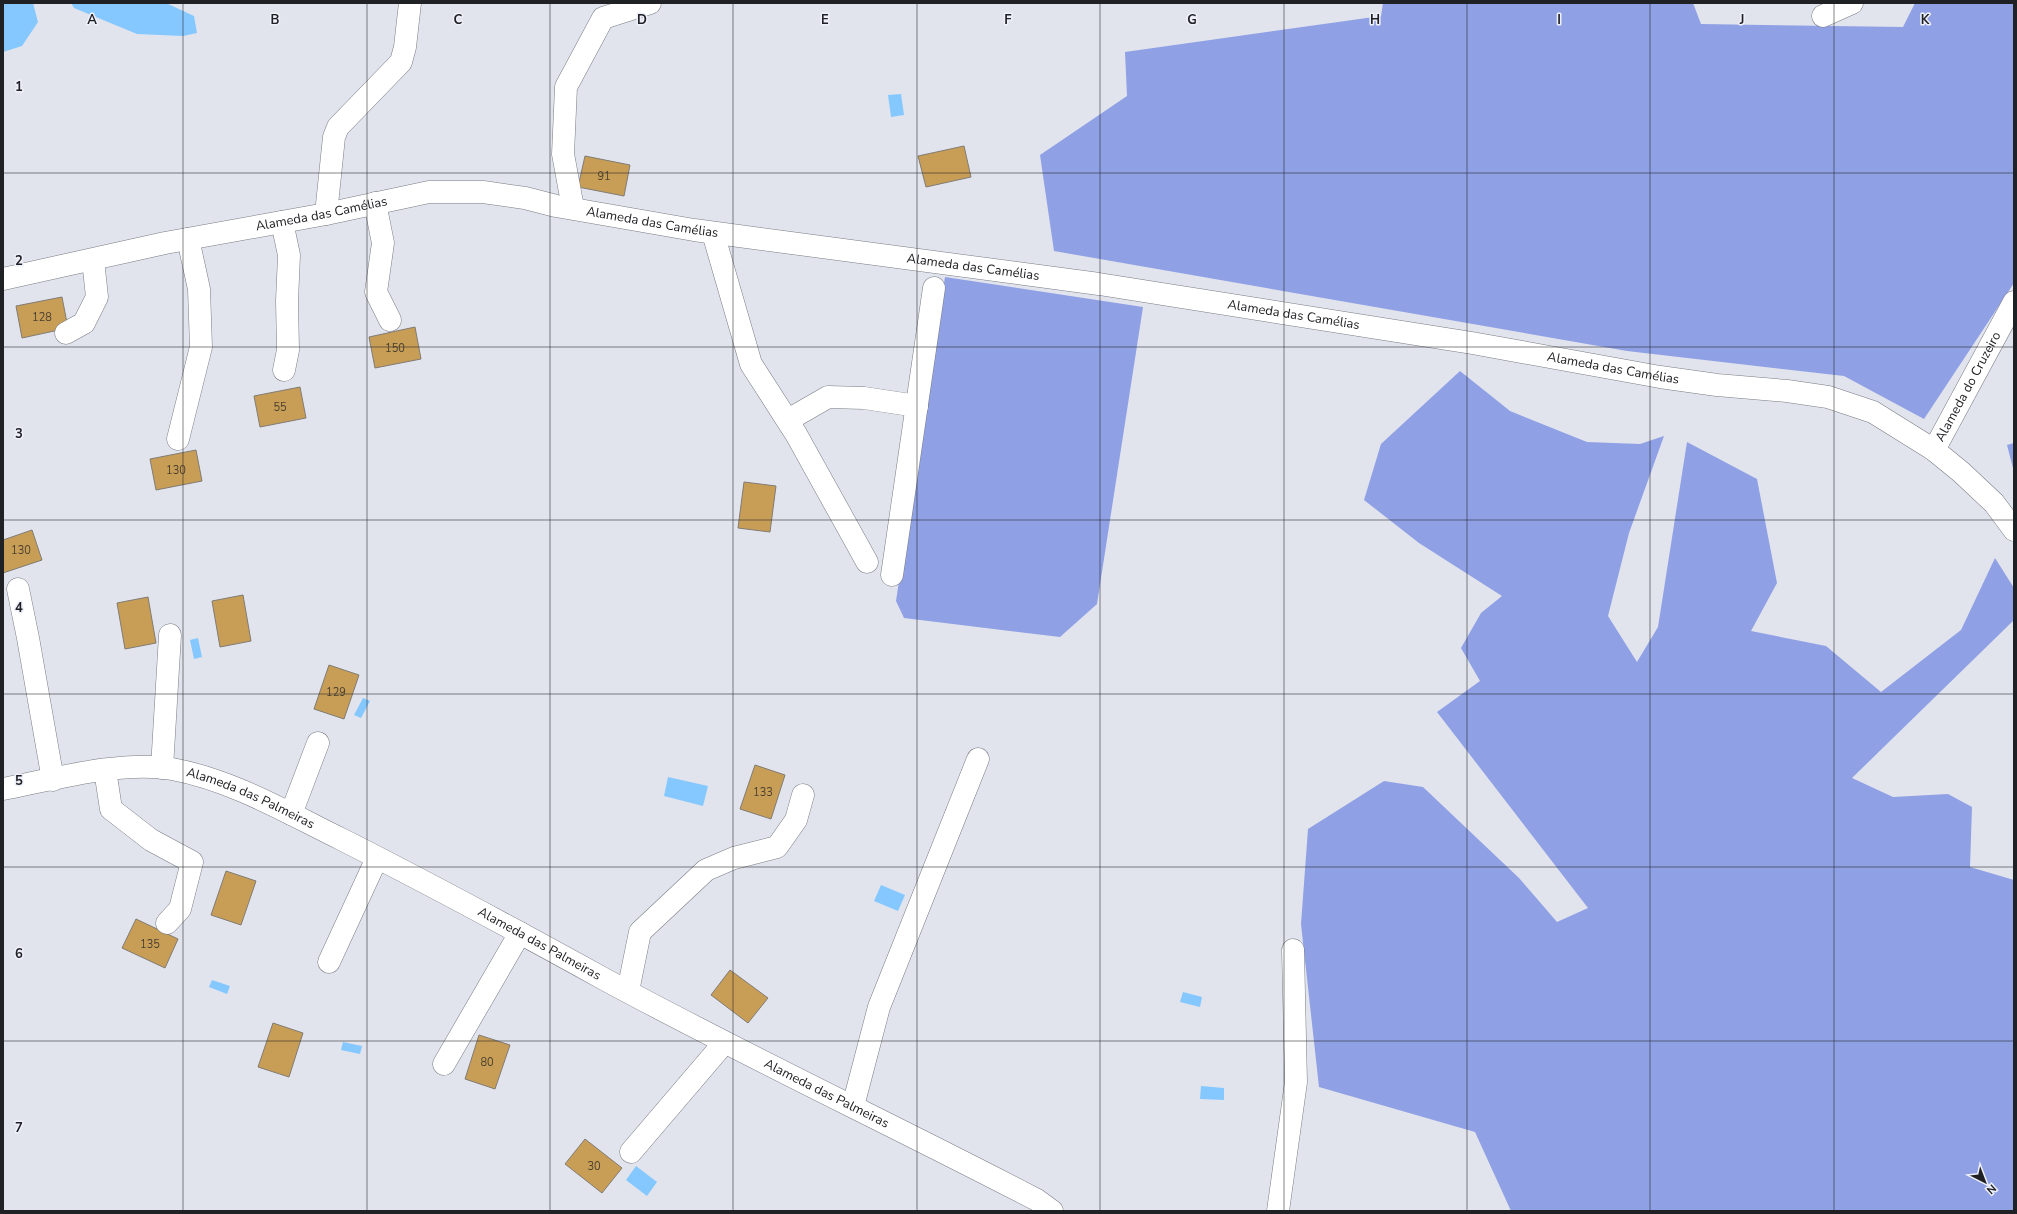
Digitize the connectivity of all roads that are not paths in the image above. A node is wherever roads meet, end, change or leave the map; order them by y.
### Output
1 (410, 3) edge
2 (650, 3) edge
3 (1852, 3) edge
4 (1823, 16) dead end
5 (375, 203) junction
6 (573, 208) junction
7 (326, 214) junction
8 (282, 222) junction
9 (713, 232) junction
10 (188, 239) junction
11 (93, 260) junction
12 (3, 279) edge
13 (934, 288) dead end
14 (2014, 302) edge
15 (390, 320) dead end
16 (66, 333) dead end
17 (284, 370) dead end
18 (917, 406) junction
19 (788, 420) junction
20 (178, 439) dead end
21 (1934, 450) junction
22 (2014, 530) edge
23 (867, 562) dead end
24 (892, 574) dead end
25 (18, 589) dead end
26 (170, 635) dead end
27 (318, 743) dead end
28 (978, 759) dead end
29 (162, 768) junction
30 (105, 770) junction
31 (53, 780) junction
32 (3, 789) edge
33 (802, 795) dead end
34 (291, 814) junction
35 (377, 858) junction
36 (167, 922) dead end
37 (520, 933) junction
38 (1292, 950) dead end
39 (329, 962) dead end
40 (628, 991) junction
41 (724, 1043) junction
42 (444, 1064) dead end
43 (853, 1106) junction
44 (631, 1152) dead end
45 (1052, 1211) edge
46 (1278, 1211) edge

1 - 7 street
2 - 6 street
3 - 4 street
5 - 6 street, Alameda das Camélias
5 - 7 street, Alameda das Camélias
5 - 15 street
6 - 9 street, Alameda das Camélias
7 - 8 street, Alameda das Camélias
8 - 10 street, Alameda das Camélias
8 - 17 street
9 - 19 street
9 - 21 street, Alameda das Camélias
10 - 11 street, Alameda das Camélias
10 - 20 street
11 - 12 street, Alameda das Camélias
11 - 16 street
13 - 18 street
14 - 21 street, Alameda do Cruzeiro
18 - 19 street
18 - 24 street
19 - 23 street
21 - 22 street, Alameda das Camélias
25 - 31 street
26 - 29 street
27 - 34 street
28 - 43 street
29 - 30 street, Alameda das Palmeiras
29 - 34 street, Alameda das Palmeiras
30 - 31 street, Alameda das Palmeiras
30 - 36 street
31 - 32 street, Alameda das Palmeiras
33 - 40 street
34 - 35 street, Alameda das Palmeiras
35 - 37 street, Alameda das Palmeiras
35 - 39 street
37 - 40 street, Alameda das Palmeiras
37 - 42 street
38 - 46 street
40 - 41 street, Alameda das Palmeiras
41 - 43 street, Alameda das Palmeiras
41 - 44 street
43 - 45 street, Alameda das Palmeiras

